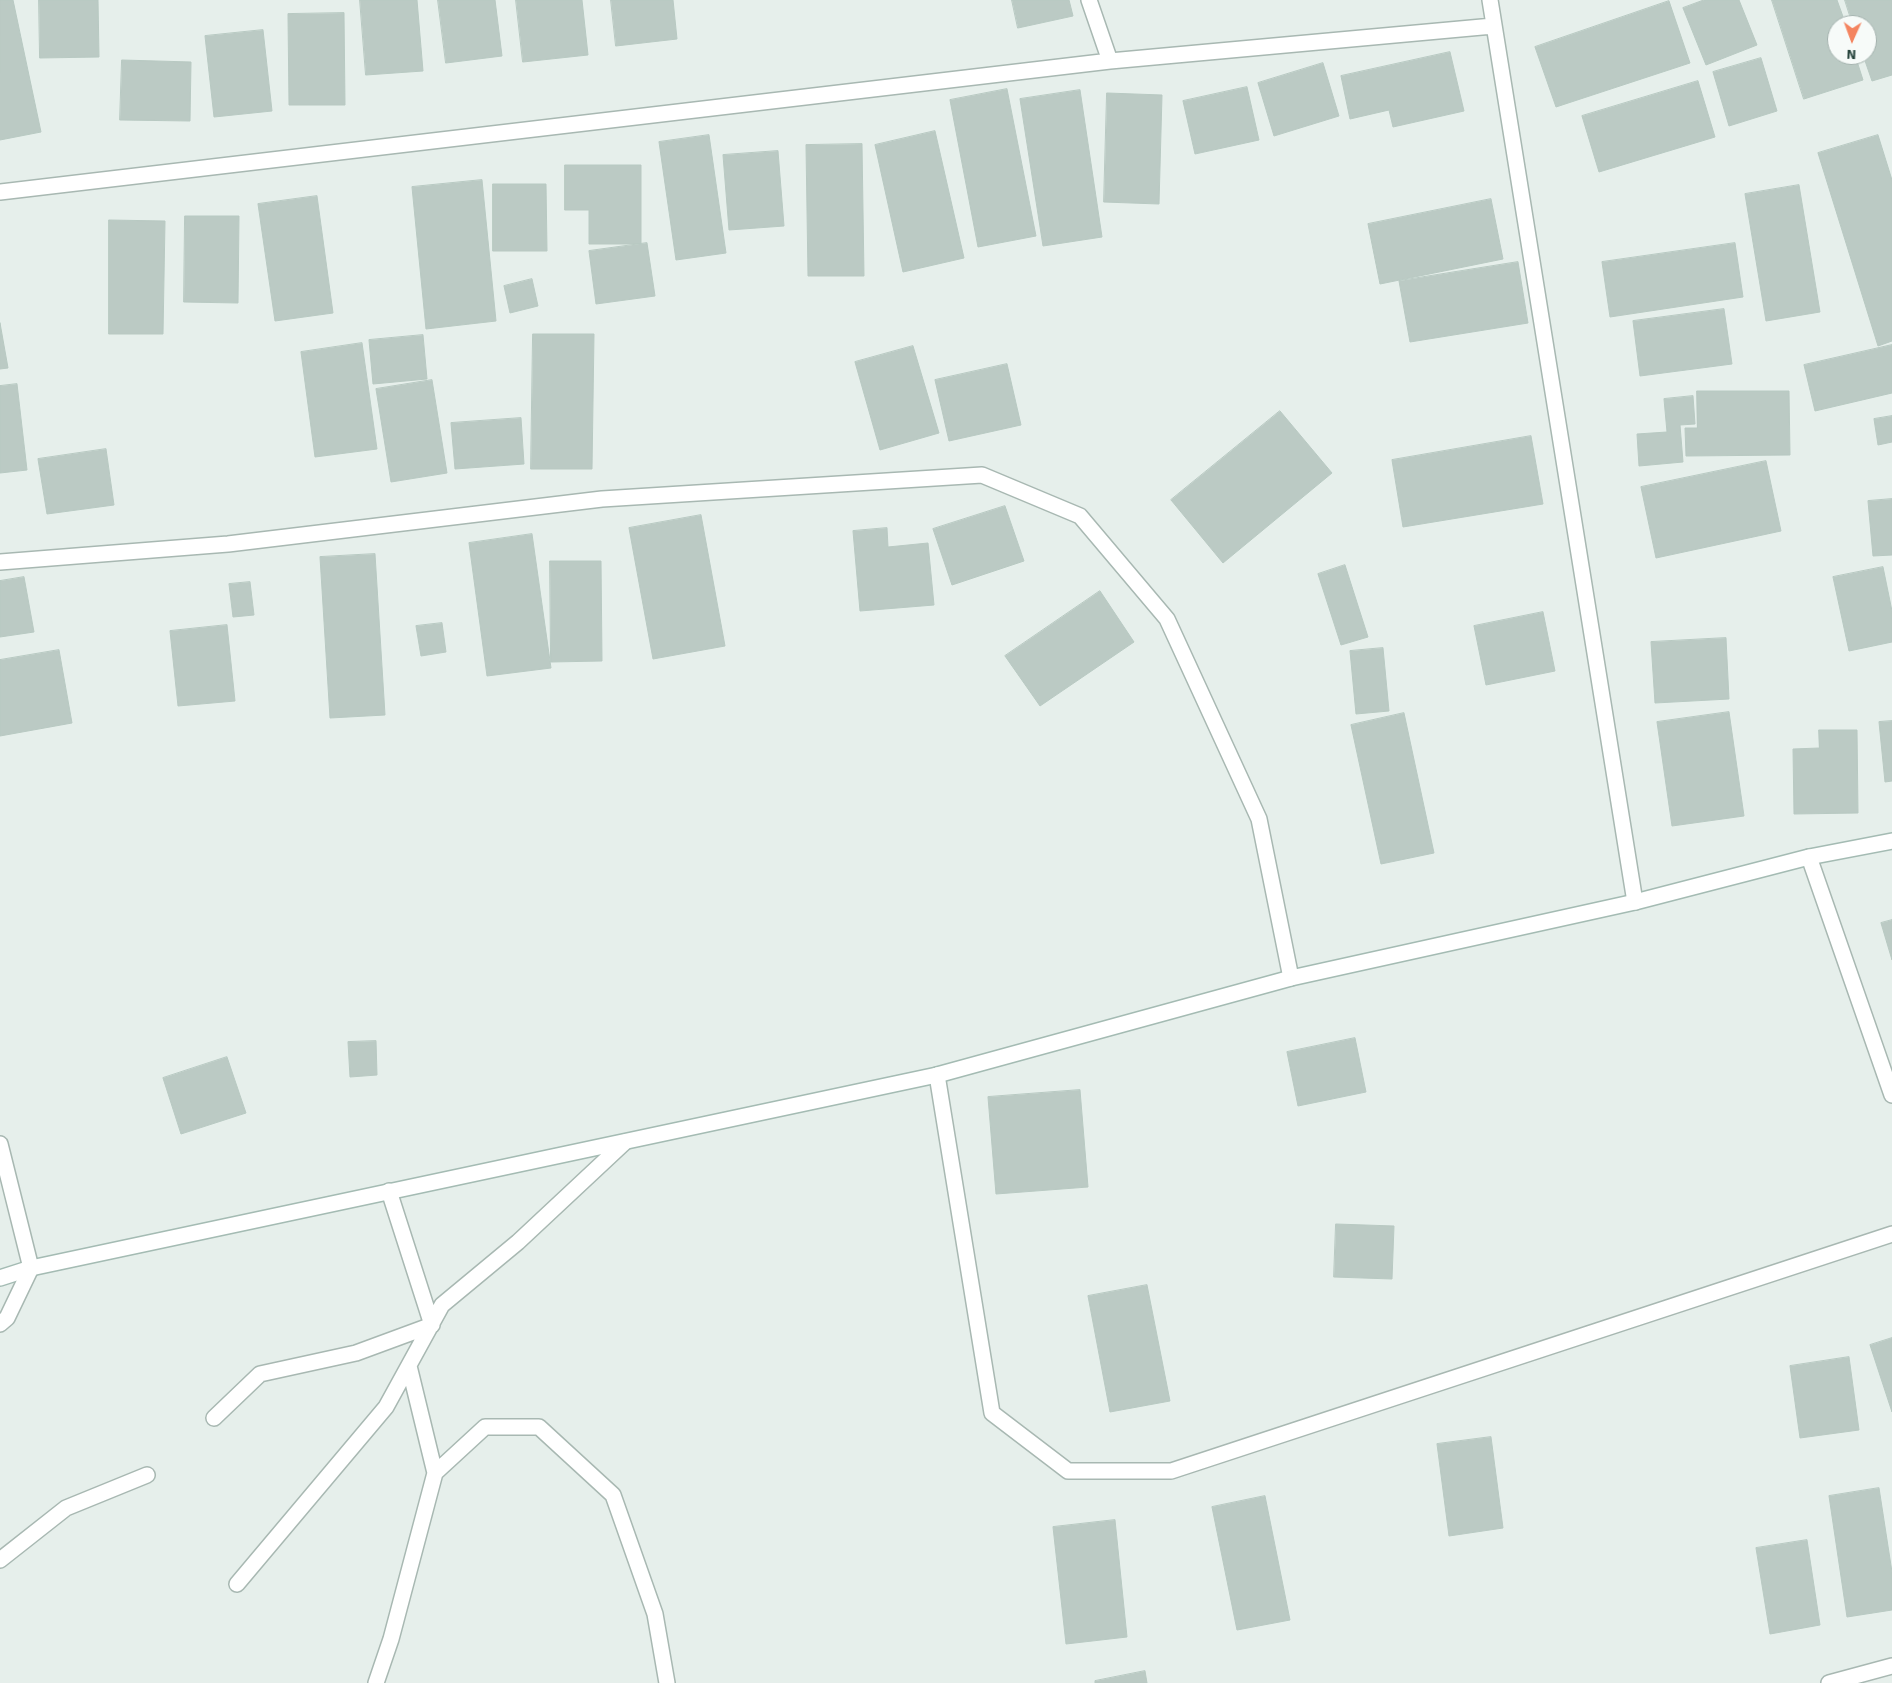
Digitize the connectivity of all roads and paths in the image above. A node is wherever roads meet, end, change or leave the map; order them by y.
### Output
1 (1088, 0) edge
2 (1490, 0) edge
3 (1493, 26) junction
4 (1110, 61) junction
5 (0, 192) edge
6 (0, 562) edge
7 (1892, 841) edge
8 (1809, 857) junction
9 (1634, 902) junction
10 (1291, 978) junction
11 (937, 1075) junction
12 (1892, 1094) edge
13 (625, 1142) junction
14 (0, 1144) edge
15 (389, 1191) junction
16 (1892, 1234) edge
17 (31, 1268) junction
18 (0, 1278) edge
19 (0, 1324) edge
20 (432, 1325) junction
21 (409, 1366) junction
22 (214, 1418) dead end
23 (435, 1473) junction
24 (146, 1475) dead end
25 (0, 1560) edge
26 (236, 1584) dead end
27 (1892, 1666) edge
28 (376, 1683) edge
29 (667, 1683) edge
30 (1829, 1683) edge

1 - 4 street
2 - 3 street
3 - 4 street
3 - 9 street
4 - 5 street
6 - 10 street
7 - 8 street
8 - 9 street
8 - 12 street
9 - 10 street
10 - 11 street
11 - 13 street
11 - 16 street
13 - 15 street
13 - 20 street
14 - 17 street
15 - 17 street
15 - 20 street
17 - 18 street
17 - 19 street
20 - 21 street
20 - 22 street
21 - 23 street
21 - 26 street
23 - 28 street
23 - 29 street
24 - 25 street
27 - 30 street

